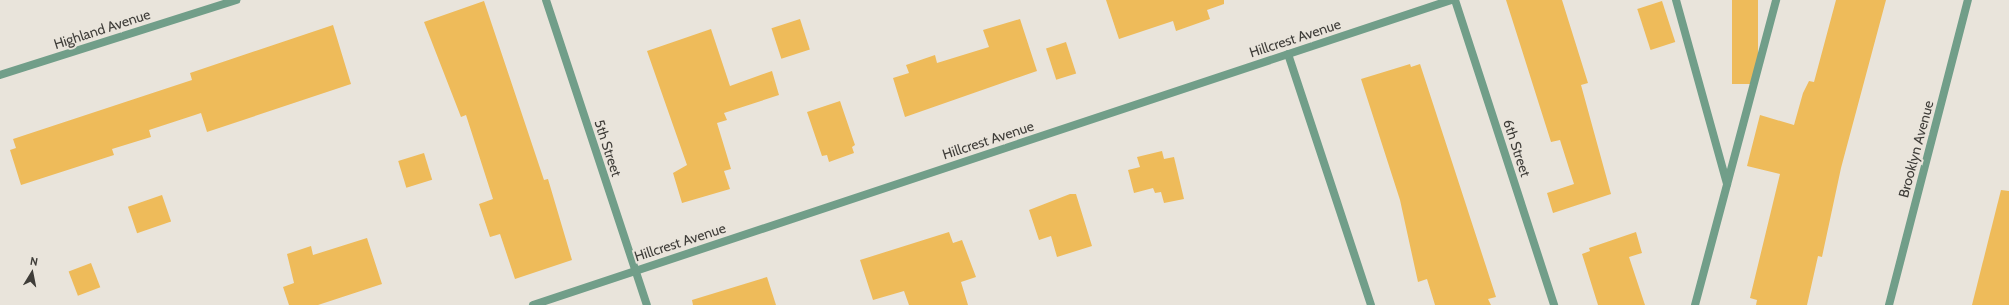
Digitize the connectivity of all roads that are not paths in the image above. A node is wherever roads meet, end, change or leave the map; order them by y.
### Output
1 (236, 0) edge
2 (546, 0) edge
3 (1451, 0) edge
4 (1455, 0) edge
5 (1676, 0) edge
6 (1776, 0) edge
7 (1968, 0) edge
8 (1288, 54) junction
9 (0, 75) edge
10 (1727, 185) junction
11 (635, 271) junction
12 (533, 305) edge
13 (646, 305) edge
14 (1371, 305) edge
15 (1554, 305) edge
16 (1695, 305) edge
17 (1889, 305) edge

1 - 9 street, Highland Avenue
2 - 11 street, 5th Street
3 - 8 street, Hillcrest Avenue
4 - 15 street, 6th Street
5 - 10 street
6 - 10 street
7 - 17 street, Brooklyn Avenue
8 - 11 street, Hillcrest Avenue
8 - 14 street
10 - 16 street
11 - 12 street, Hillcrest Avenue
11 - 13 street, 5th Street

